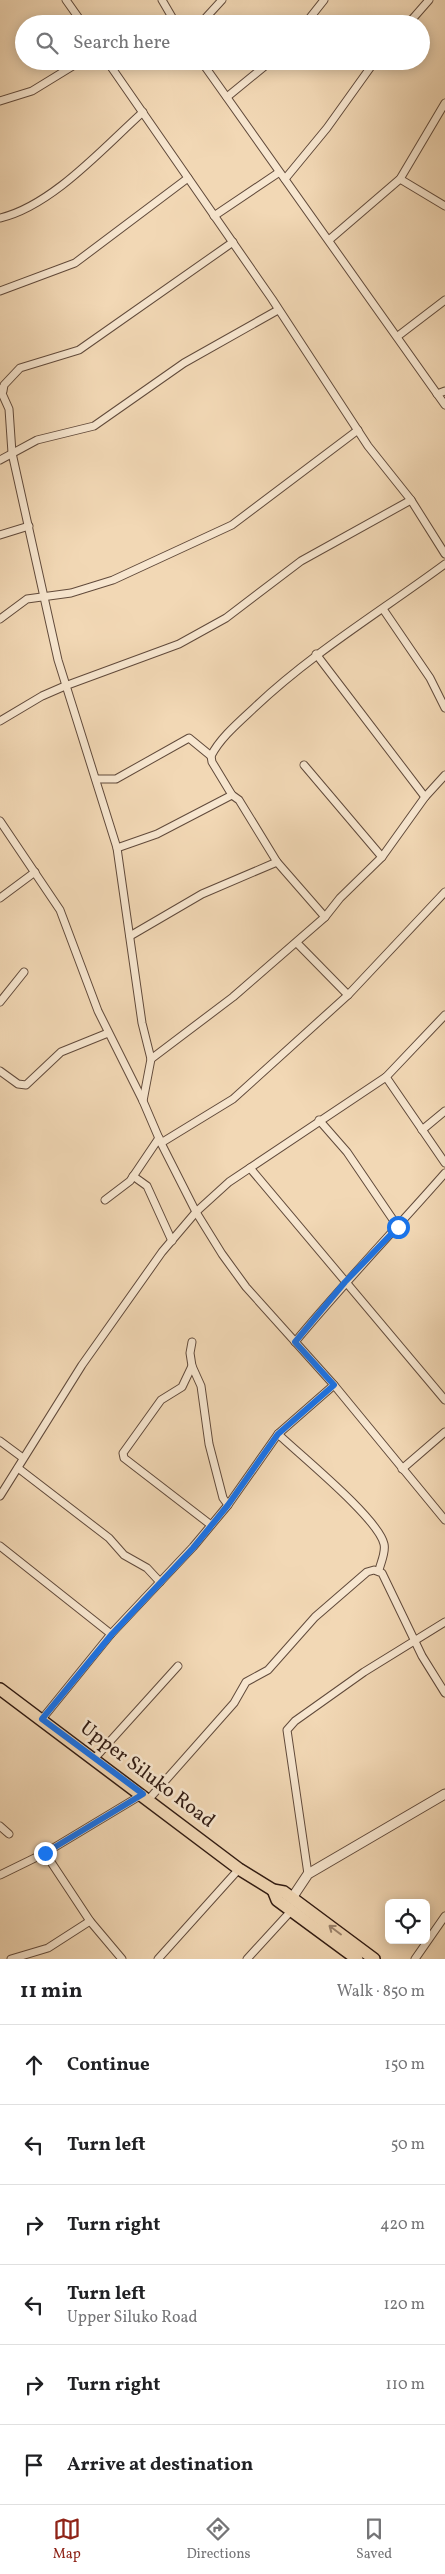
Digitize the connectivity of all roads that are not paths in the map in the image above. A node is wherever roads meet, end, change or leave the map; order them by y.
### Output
1 (66, 0) edge
2 (162, 0) edge
3 (222, 0) edge
4 (324, 0) edge
5 (429, 0) edge
6 (76, 15) edge
7 (171, 15) edge
8 (208, 15) edge
9 (313, 15) edge
10 (416, 15) edge
11 (66, 70) edge
12 (113, 70) edge
13 (208, 70) edge
14 (260, 70) edge
15 (369, 70) edge
16 (227, 97) junction
17 (0, 101) edge
18 (445, 103) edge
19 (143, 112) junction
20 (278, 173) junction
21 (188, 178) junction
22 (285, 179) junction
23 (400, 179) junction
24 (445, 206) edge
25 (214, 216) junction
26 (0, 218) edge
27 (329, 240) junction
28 (233, 242) junction
29 (0, 291) edge
30 (445, 300) edge
31 (278, 310) junction
32 (398, 336) junction
33 (0, 389) edge
34 (445, 391) edge
35 (438, 394) junction
36 (445, 405) edge
37 (358, 430) junction
38 (12, 454) junction
39 (0, 460) edge
40 (411, 500) junction
41 (29, 526) junction
42 (0, 535) edge
43 (445, 554) edge
44 (445, 564) edge
45 (44, 596) junction
46 (383, 609) junction
47 (0, 619) edge
48 (316, 654) junction
49 (64, 686) junction
50 (445, 708) edge
51 (0, 721) edge
52 (211, 756) junction
53 (304, 765) dead end
54 (445, 775) edge
55 (96, 779) junction
56 (232, 795) junction
57 (425, 797) junction
58 (0, 821) edge
59 (117, 848) junction
60 (382, 856) junction
61 (277, 862) junction
62 (35, 872) junction
63 (445, 892) edge
64 (0, 898) edge
65 (325, 917) junction
66 (130, 936) junction
67 (297, 943) junction
68 (24, 972) dead end
69 (348, 995) junction
70 (0, 1002) edge
71 (445, 1015) edge
72 (108, 1033) junction
73 (151, 1059) junction
74 (0, 1070) edge
75 (386, 1077) junction
76 (144, 1101) junction
77 (445, 1111) edge
78 (319, 1120) junction
79 (422, 1130) junction
80 (160, 1140) junction
81 (445, 1163) edge
82 (250, 1168) junction
83 (445, 1172) edge
84 (133, 1176) junction
85 (105, 1200) dead end
86 (196, 1212) junction
87 (398, 1227) junction
88 (172, 1241) junction
89 (345, 1282) junction
90 (192, 1342) dead end
91 (295, 1342) junction
92 (192, 1366) junction
93 (334, 1385) junction
94 (445, 1400) edge
95 (445, 1432) edge
96 (278, 1434) junction
97 (0, 1441) edge
98 (23, 1458) junction
99 (18, 1468) junction
100 (402, 1469) junction
101 (0, 1496) edge
102 (228, 1505) junction
103 (444, 1518) edge
104 (211, 1525) junction
105 (0, 1546) edge
106 (379, 1570) junction
107 (160, 1582) junction
108 (445, 1622) edge
109 (112, 1634) junction
110 (415, 1642) junction
111 (178, 1666) dead end
112 (0, 1689) edge
113 (445, 1693) edge
114 (42, 1719) junction
115 (94, 1759) junction
116 (445, 1794) edge
117 (146, 1796) junction
118 (0, 1826) edge
119 (9, 1834) dead end
120 (45, 1853) junction
121 (239, 1869) junction
122 (308, 1874) junction
123 (0, 1875) edge
124 (273, 1890) junction
125 (292, 1898) junction
126 (292, 1911) junction
127 (445, 1916) edge
128 (90, 1921) junction
129 (11, 1959) edge
130 (122, 1959) edge
131 (158, 1959) edge
132 (247, 1959) edge
133 (357, 1959) edge
134 (374, 1959) edge
135 (415, 1959) edge

1 - 6 street
2 - 7 street
3 - 8 street
4 - 9 street
5 - 10 street
11 - 17 street
12 - 19 street
13 - 16 street
14 - 16 street
15 - 22 street
16 - 20 street
18 - 23 street
19 - 21 street
19 - 26 street
20 - 22 street
20 - 25 street
21 - 25 street
21 - 29 street
22 - 27 street
23 - 24 street
23 - 27 street
25 - 28 street
27 - 32 street
28 - 31 street
28 - 33 street
30 - 32 street
31 - 37 street
31 - 38 street
32 - 35 street
33 - 38 street
34 - 35 street
35 - 36 street
37 - 40 street
37 - 45 street
38 - 39 street
38 - 41 street
40 - 43 street
40 - 49 street
41 - 42 street
41 - 45 street
44 - 46 street
45 - 47 street
45 - 49 street
46 - 48 street
46 - 50 street
48 - 52 street
48 - 57 street
49 - 51 street
49 - 55 street
52 - 55 street
52 - 56 street
53 - 60 street
54 - 57 street
55 - 59 street
56 - 59 street
56 - 61 street
57 - 60 street
58 - 62 street
59 - 66 street
60 - 65 street
61 - 65 street
61 - 66 street
62 - 64 street
62 - 72 street
63 - 69 street
65 - 67 street
66 - 73 street
67 - 69 street
67 - 73 street
68 - 70 street
69 - 80 street
71 - 75 street
72 - 74 street
72 - 76 street
73 - 76 street
75 - 78 street
75 - 79 street
76 - 80 street
77 - 79 street
78 - 82 street
78 - 87 street
79 - 81 street
80 - 84 street
80 - 86 street
82 - 86 street
82 - 89 street
83 - 87 street
84 - 85 street
84 - 88 street
86 - 88 street
86 - 91 street
87 - 89 street
88 - 98 street
89 - 91 street
89 - 94 street
90 - 92 street
91 - 93 street
92 - 102 street
92 - 104 street
93 - 96 street
93 - 100 street
95 - 100 street
96 - 102 street
96 - 106 street
97 - 98 street
98 - 99 street
99 - 101 street
99 - 107 street
100 - 103 street
102 - 104 street
104 - 107 street
105 - 109 street
106 - 110 street
106 - 117 street
107 - 109 street
108 - 110 street
109 - 114 street
110 - 113 street
110 - 122 street
111 - 115 street
112 - 114 main road, Upper Siluko Road
114 - 115 main road, Upper Siluko Road
115 - 117 main road, Upper Siluko Road
116 - 122 street
117 - 120 street
117 - 121 main road, Upper Siluko Road
118 - 119 street
120 - 123 street
120 - 128 street
121 - 124 main road, Upper Siluko Road
121 - 131 street
122 - 125 street
124 - 125 main road, Upper Siluko Road
124 - 126 main road, Upper Siluko Road
134 -> 125 main road, Upper Siluko Road
126 - 132 street
126 - 133 main road, Upper Siluko Road
127 - 135 street
128 - 129 street
128 - 130 street

